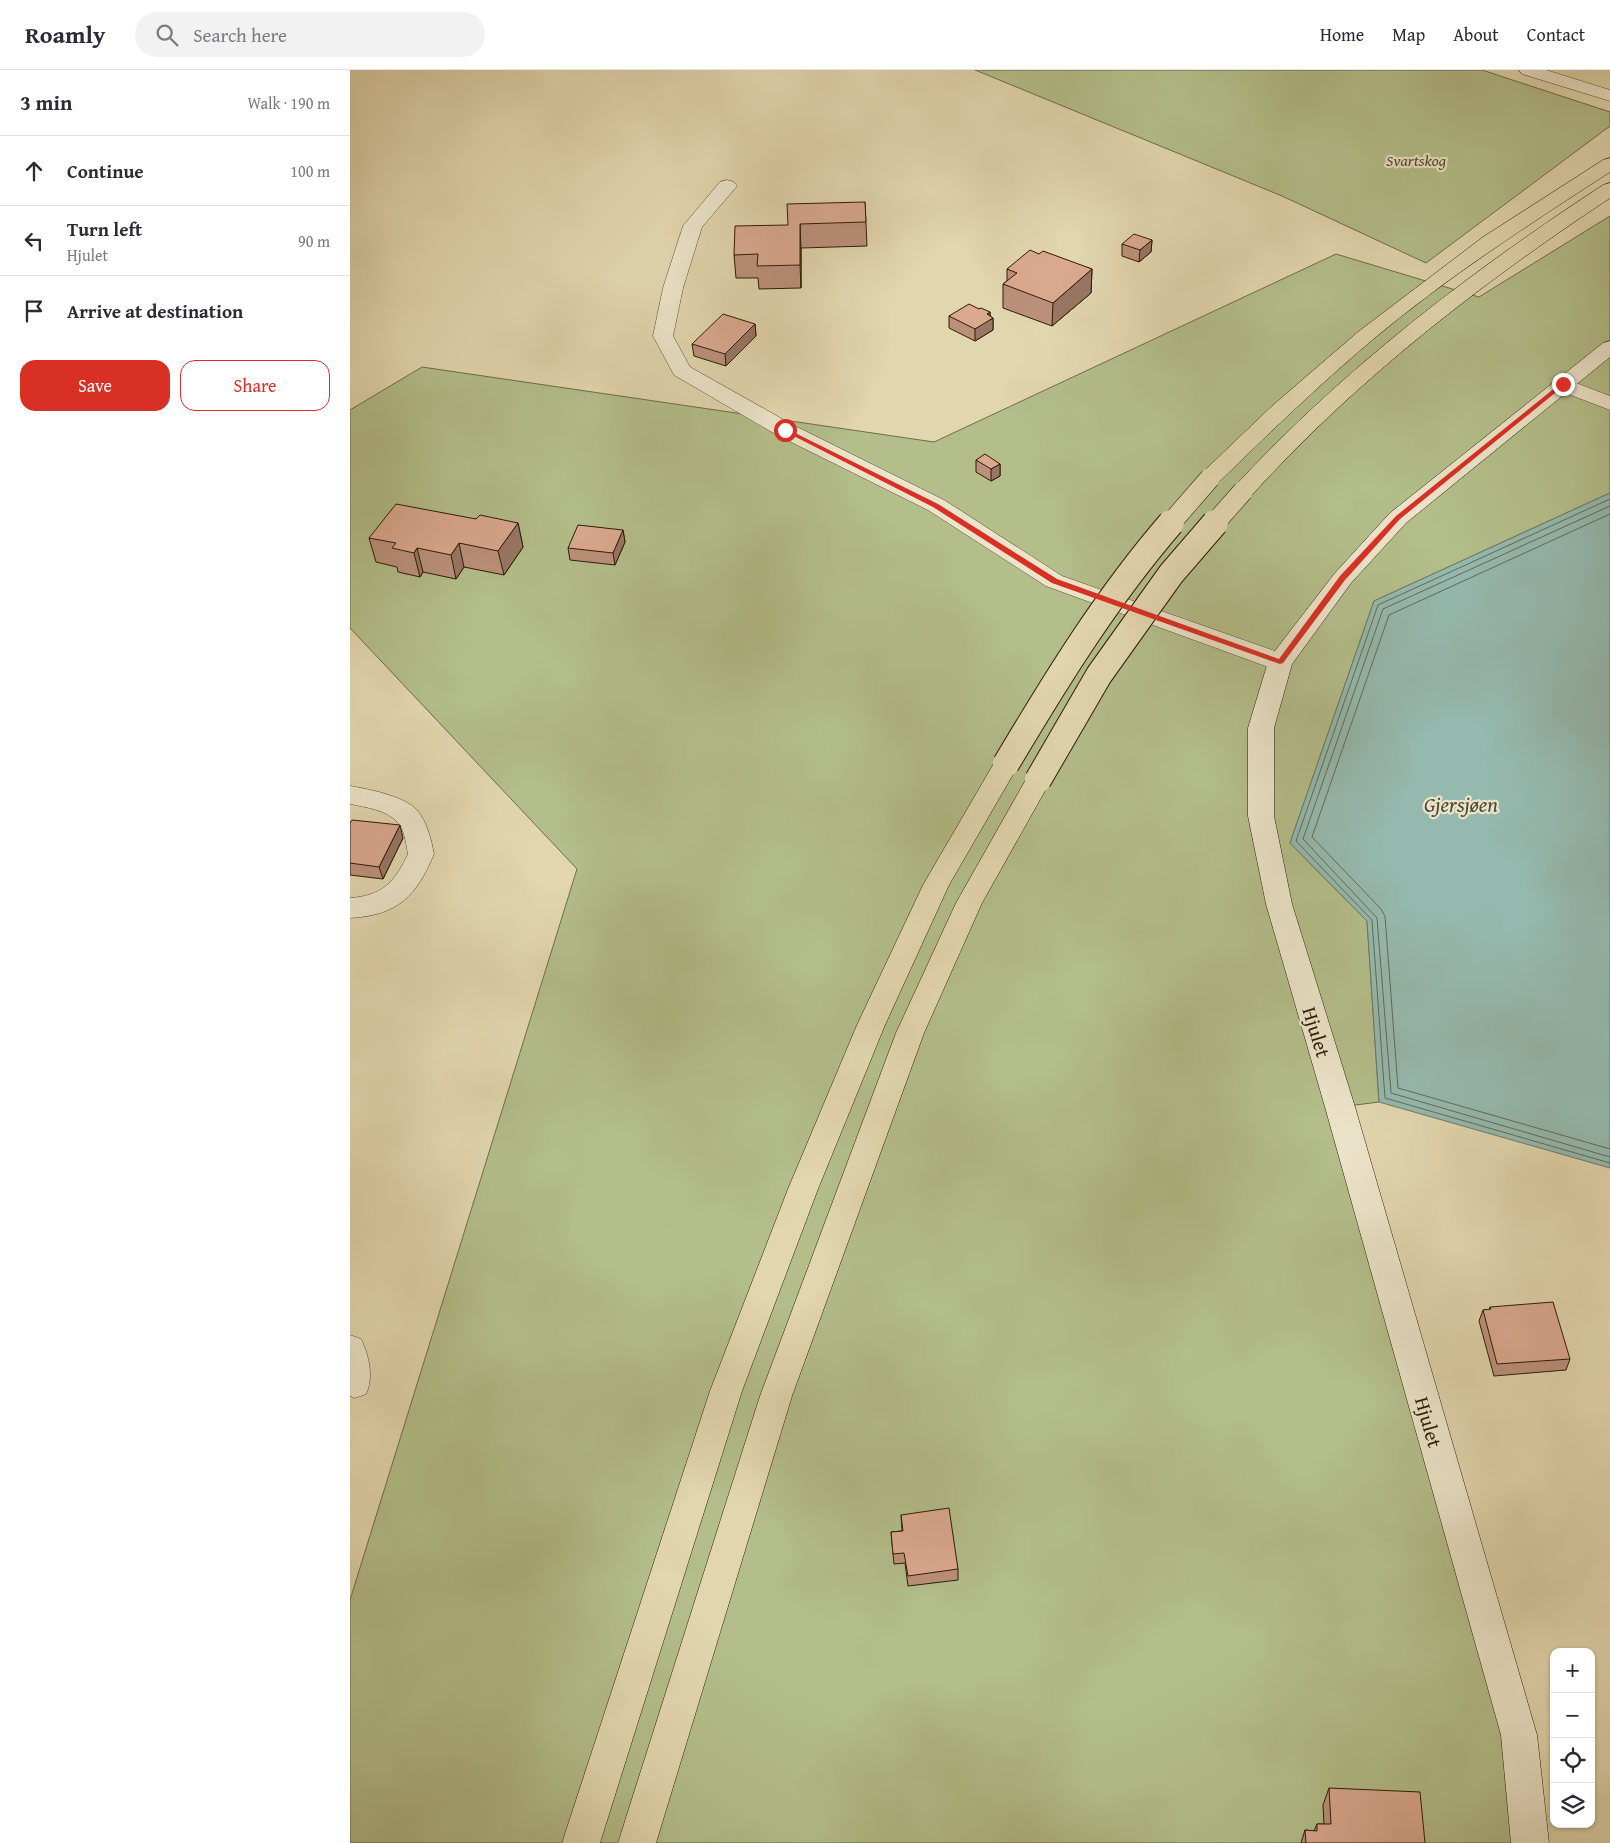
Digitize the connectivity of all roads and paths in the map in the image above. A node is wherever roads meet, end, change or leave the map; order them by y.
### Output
1 (1528, 70) edge
2 (1610, 96) edge
3 (1610, 164) edge
4 (727, 186) dead end
5 (1610, 189) edge
6 (1610, 346) edge
7 (1563, 384) junction
8 (1610, 404) edge
9 (1280, 662) junction
10 (350, 795) edge
11 (350, 908) edge
12 (350, 1349) edge
13 (355, 1384) dead end
14 (598, 1788) junction
15 (574, 1843) edge
16 (581, 1843) edge
17 (637, 1843) edge
18 (1530, 1843) edge

1 - 2 main road
3 - 14 highway, bridge
4 - 9 main road
5 - 17 highway, bridge
6 - 7 main road, Hjulet
7 - 8 main road
7 - 9 main road, Hjulet
9 - 18 main road, Hjulet
10 - 11 main road
12 - 13 main road
14 - 15 highway
14 - 16 highway

